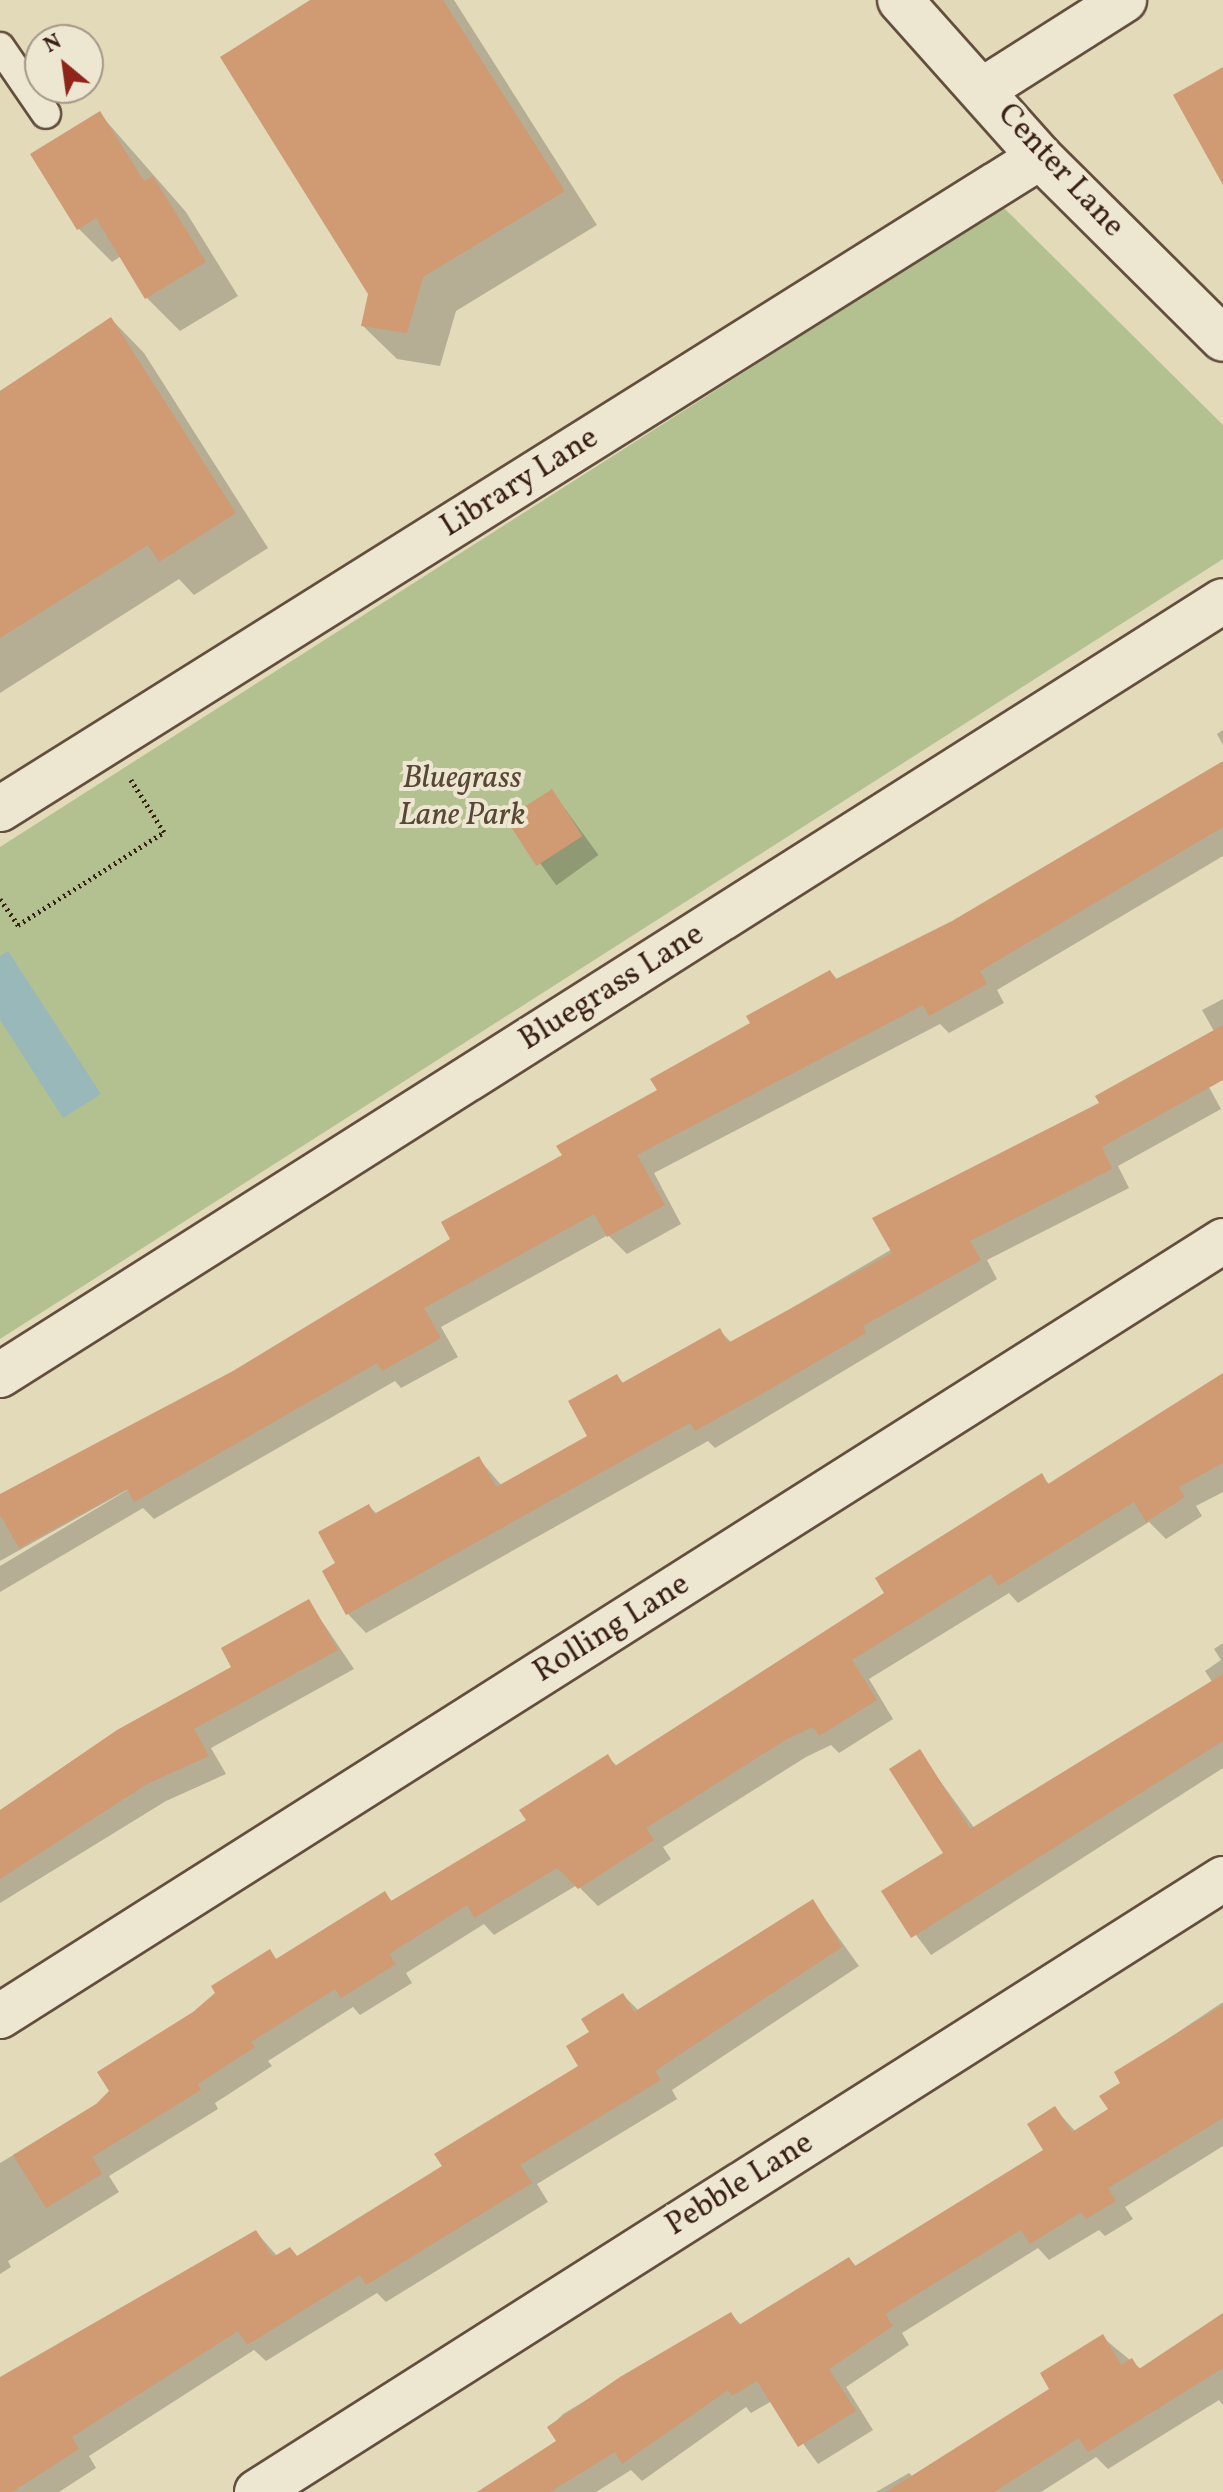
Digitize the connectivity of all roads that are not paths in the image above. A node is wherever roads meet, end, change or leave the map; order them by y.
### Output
1 (900, 0) edge
2 (1124, 0) edge
3 (0, 47) edge
4 (984, 89) junction
5 (46, 114) dead end
6 (1040, 157) junction
7 (1223, 339) edge
8 (1223, 601) edge
9 (0, 809) edge
10 (1223, 1241) edge
11 (0, 1375) edge
12 (1223, 1879) edge
13 (0, 2016) edge
14 (257, 2492) edge

1 - 4 street, Center Lane
2 - 4 street
3 - 5 lane
4 - 6 street, Center Lane
6 - 7 street, Center Lane
6 - 9 street, Library Lane
8 - 11 street, Bluegrass Lane
10 - 13 street, Rolling Lane
12 - 14 street, Pebble Lane

